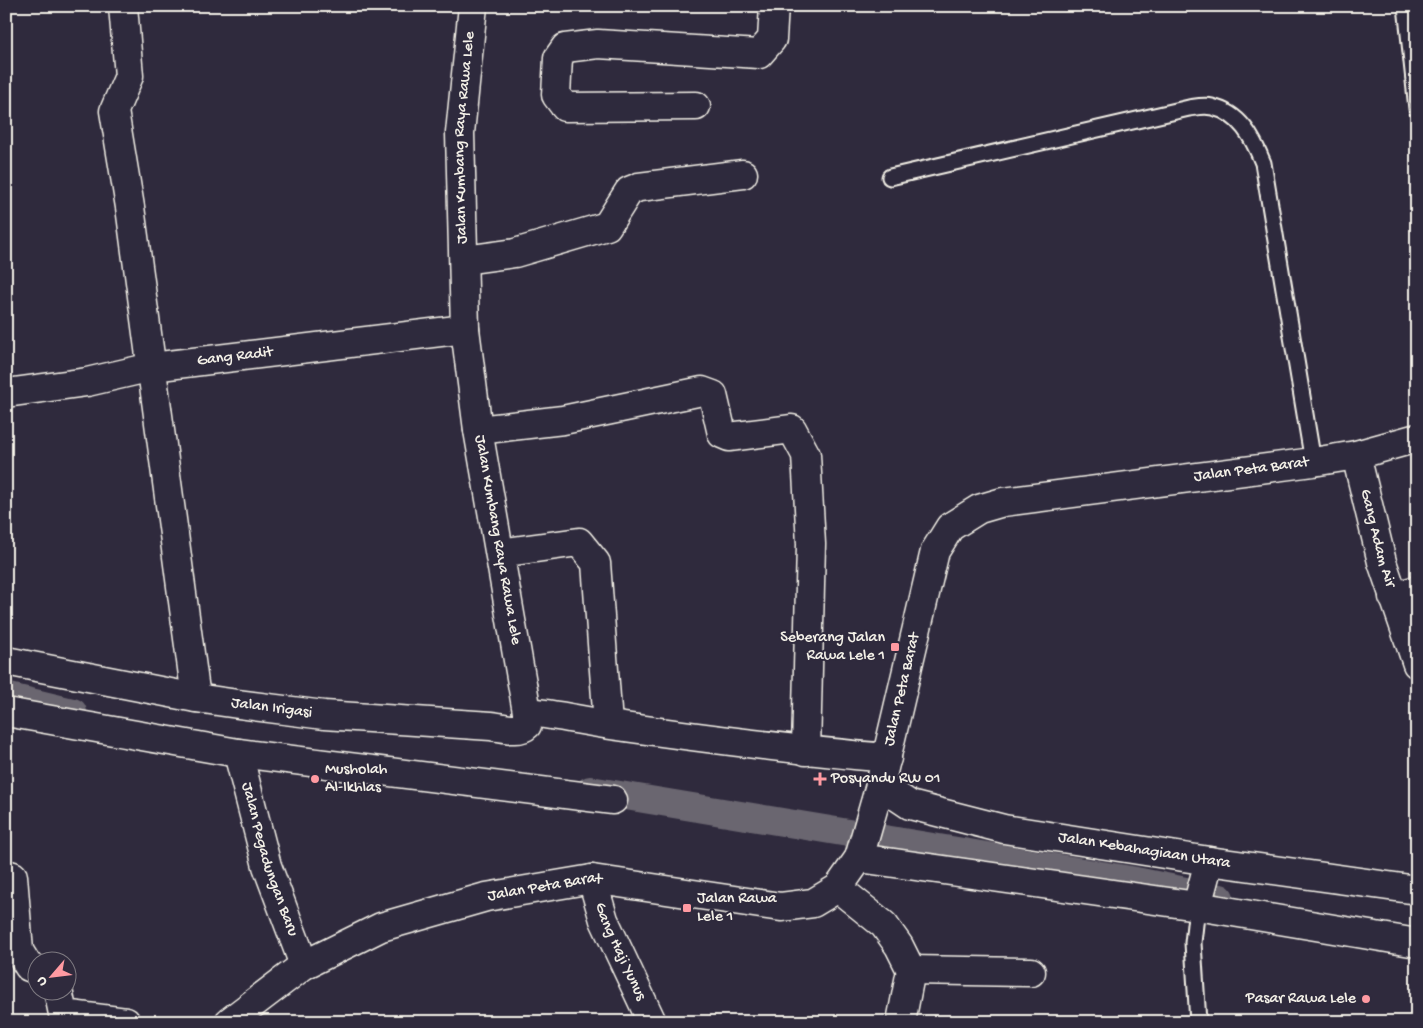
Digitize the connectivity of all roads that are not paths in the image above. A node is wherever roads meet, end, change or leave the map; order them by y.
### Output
1 (123, 6) edge
2 (473, 6) edge
3 (774, 6) edge
4 (1406, 6) edge
5 (696, 106) dead end
6 (1417, 108) edge
7 (743, 174) dead end
8 (890, 177) dead end
9 (464, 260) junction
10 (465, 329) junction
11 (152, 368) junction
12 (6, 393) edge
13 (478, 430) junction
14 (1417, 438) edge
15 (1356, 455) junction
16 (1313, 462) junction
17 (500, 552) junction
18 (1405, 594) edge
19 (6, 661) edge
20 (1417, 664) edge
21 (196, 698) junction
22 (6, 712) edge
23 (527, 712) junction
24 (608, 724) junction
25 (806, 751) junction
26 (238, 753) junction
27 (887, 758) junction
28 (880, 787) junction
29 (613, 800) dead end
30 (860, 856) junction
31 (1209, 865) junction
32 (6, 874) edge
33 (592, 879) junction
34 (838, 888) junction
35 (1417, 890) edge
36 (1198, 904) junction
37 (1417, 944) edge
38 (304, 964) junction
39 (28, 965) edge
40 (911, 970) junction
41 (1031, 972) dead end
42 (60, 1000) edge
43 (126, 1022) edge
44 (229, 1022) edge
45 (652, 1022) edge
46 (901, 1022) edge
47 (1198, 1022) edge

1 - 11 street
2 - 9 street, Jalan Kumbang Raya Rawa Lele
3 - 5 street
4 - 6 lane
7 - 9 street
8 - 16 lane
9 - 10 street, Jalan Kumbang Raya Rawa Lele
10 - 11 street, Gang Radit
10 - 13 street, Jalan Kumbang Raya Rawa Lele
11 - 12 street, Gang Radit
11 - 21 street
13 - 17 street, Jalan Kumbang Raya Rawa Lele
13 - 25 street
14 - 15 street, Jalan Peta Barat
15 - 16 street, Jalan Peta Barat
15 - 18 street, Gang Adam Air
16 - 27 street, Jalan Peta Barat
17 - 23 street, Jalan Kumbang Raya Rawa Lele
17 - 24 street
18 - 20 street, Gang Adam Air
19 - 21 street, Jalan Irigasi
21 - 23 street, Jalan Irigasi
22 - 26 street
23 - 24 street
24 - 25 street
25 - 27 street
26 - 29 street
26 - 38 street, Jalan Pegadungan Baru
27 - 28 street, Jalan Peta Barat
28 - 30 street, Jalan Peta Barat
28 - 31 street, Jalan Kebahagiaan Utara
30 - 34 street, Jalan Peta Barat
30 - 36 street
31 - 35 street, Jalan Kebahagiaan Utara
31 - 36 street
32 - 39 street
33 - 34 street, Jalan Peta Barat
33 - 38 street, Jalan Peta Barat
33 - 45 street, Gang Haji Yunus
34 - 40 street
36 - 37 street
36 - 47 lane
38 - 44 street, Jalan Peta Barat
40 - 41 street
40 - 46 street
42 - 43 street

